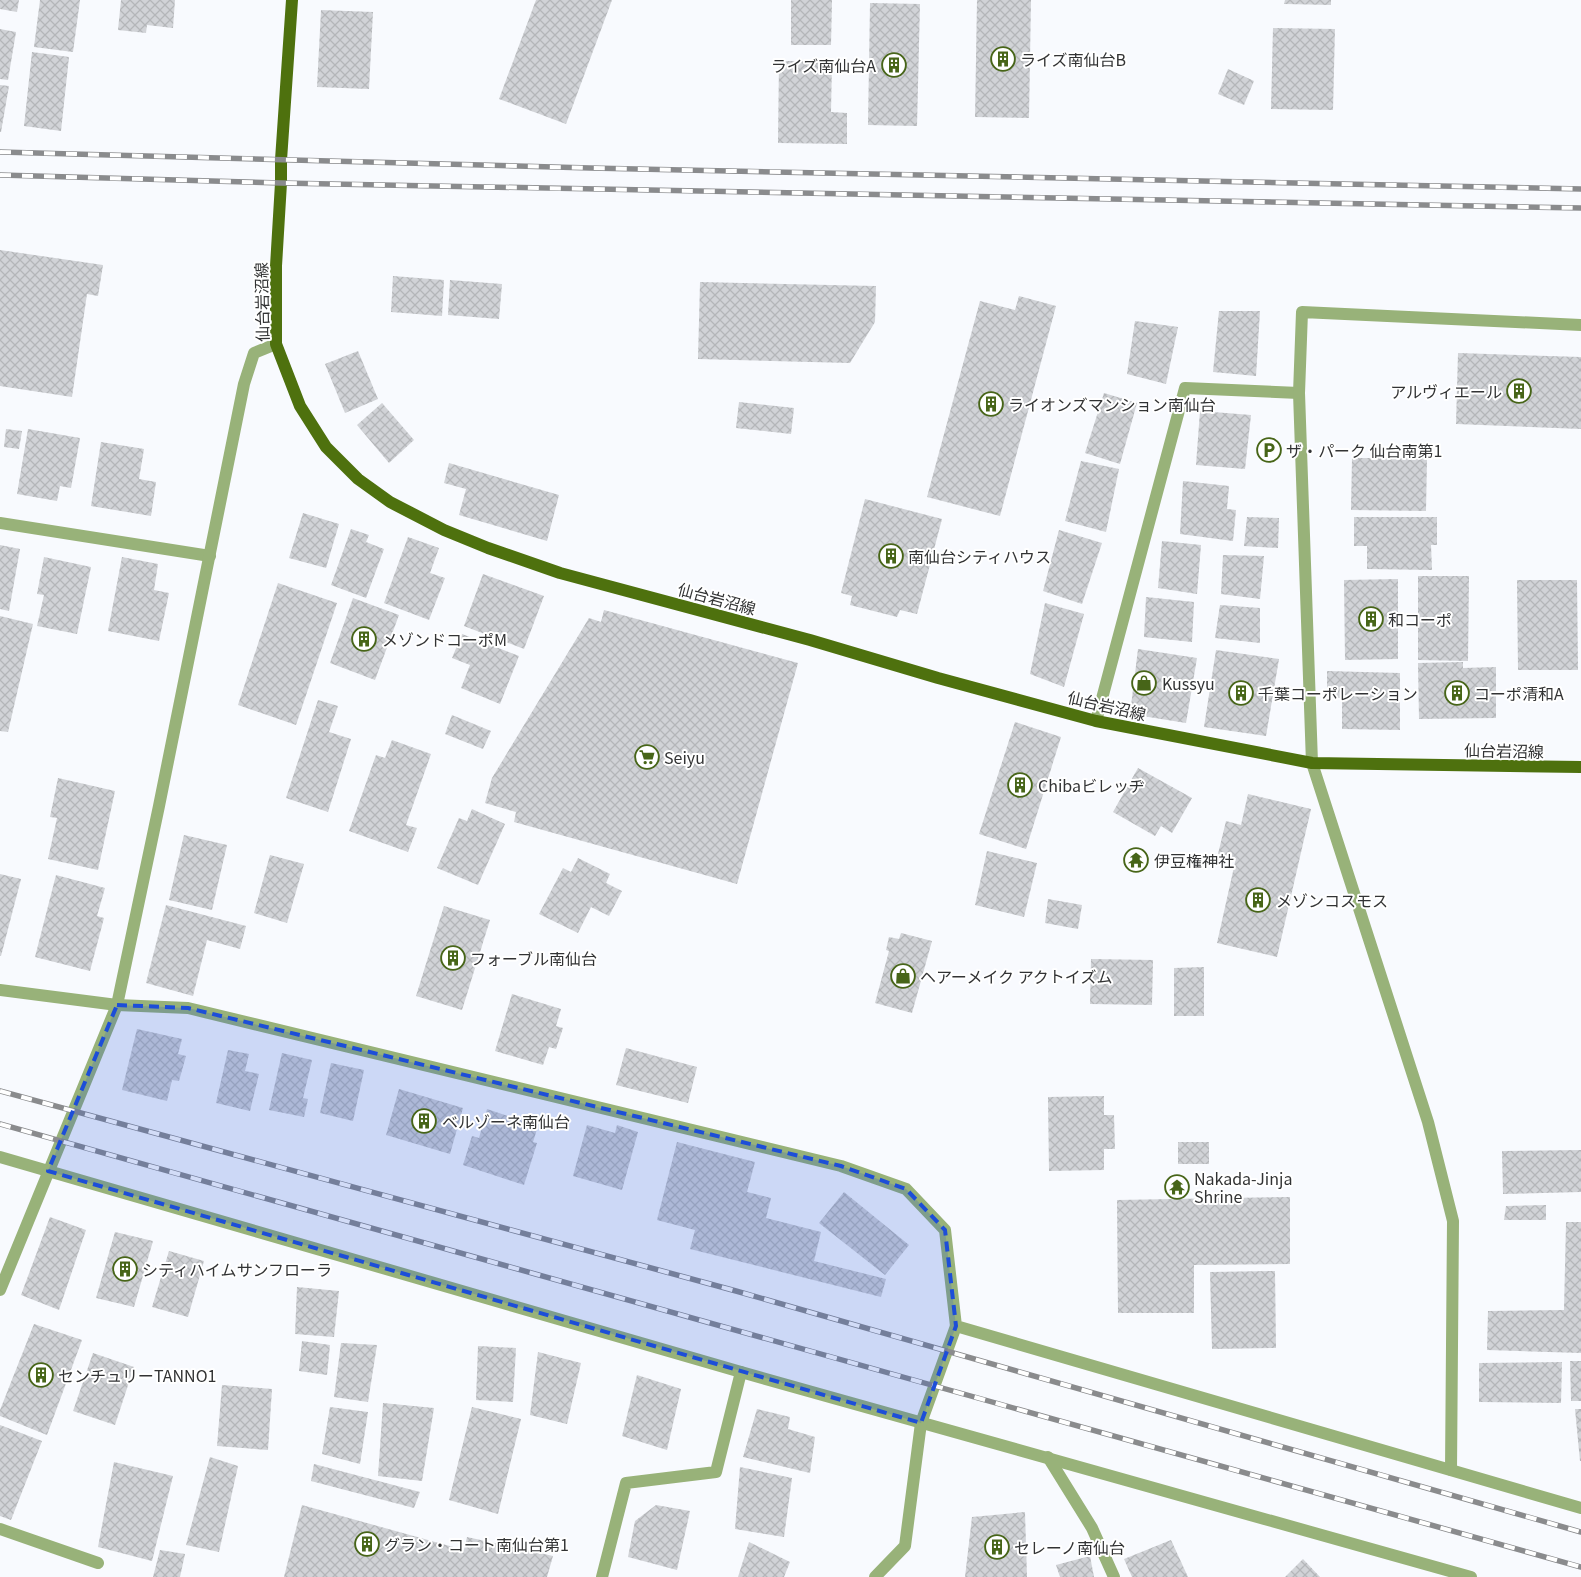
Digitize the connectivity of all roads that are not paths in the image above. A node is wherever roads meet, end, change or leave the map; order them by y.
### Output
1 (292, 0) edge
2 (1581, 325) edge
3 (276, 344) junction
4 (1299, 393) junction
5 (0, 523) edge
6 (210, 556) junction
7 (1096, 721) junction
8 (1312, 763) junction
9 (1581, 767) edge
10 (0, 990) edge
11 (117, 1005) junction
12 (0, 1157) edge
13 (48, 1170) junction
14 (0, 1290) edge
15 (956, 1326) junction
16 (740, 1372) junction
17 (921, 1423) junction
18 (1048, 1457) junction
19 (1451, 1470) junction
20 (1581, 1508) edge
21 (0, 1529) edge
22 (98, 1563) dead end
23 (602, 1577) edge
24 (876, 1577) edge
25 (1114, 1577) edge
26 (1471, 1577) edge

1 - 3 main road, 仙台岩沼線
2 - 4 street
3 - 6 street
3 - 7 main road, 仙台岩沼線
4 - 7 street
4 - 8 street
5 - 6 street
6 - 11 street
7 - 8 main road, 仙台岩沼線
8 - 9 main road, 仙台岩沼線
8 - 19 street
10 - 11 street
11 - 13 street
11 - 15 street
12 - 13 street
13 - 14 street
13 - 16 street
15 - 17 street
15 - 19 street
16 - 17 street
16 - 23 street
17 - 18 street
17 - 24 street
18 - 25 street
18 - 26 street
19 - 20 street
21 - 22 street

